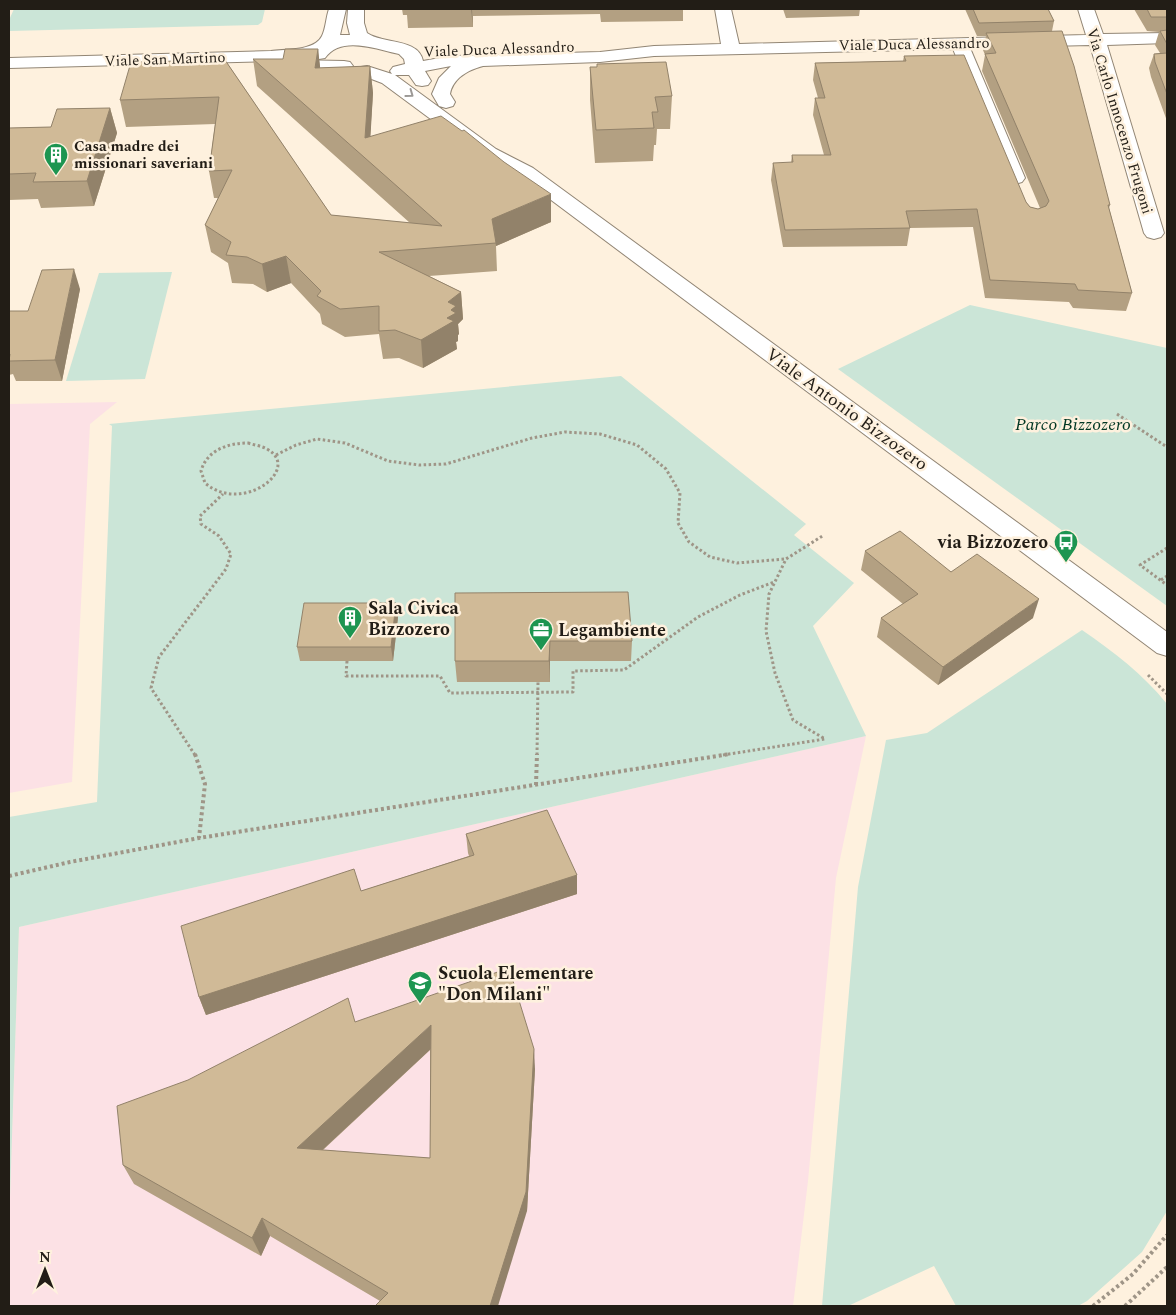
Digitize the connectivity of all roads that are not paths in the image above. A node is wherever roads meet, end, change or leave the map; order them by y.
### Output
1 (337, 9) edge
2 (356, 9) edge
3 (723, 9) edge
4 (1086, 9) edge
5 (1167, 38) edge
6 (1096, 40) junction
7 (959, 43) junction
8 (378, 44) junction
9 (321, 48) junction
10 (398, 48) junction
11 (731, 49) junction
12 (660, 50) junction
13 (494, 59) junction
14 (9, 63) edge
15 (344, 66) junction
16 (409, 67) junction
17 (368, 71) junction
18 (9, 72) edge
19 (446, 102) junction
20 (526, 172) junction
21 (1022, 193) edge
22 (1154, 233) dead end
23 (1167, 646) edge

1 - 9 street
2 - 8 street
3 - 11 street
4 - 6 street, Via Carlo Innocenzo Frugoni
5 - 6 street, Viale Duca Alessandro
6 - 7 street, Viale Duca Alessandro
6 - 22 street, Via Carlo Innocenzo Frugoni
7 - 11 street, Viale Duca Alessandro
7 - 21 street
8 - 9 street, Viale San Martino
8 - 10 street, Viale Duca Alessandro
9 - 14 street, Viale San Martino
9 - 15 street
10 - 12 street, Viale Duca Alessandro
10 - 16 street, Viale Antonio Bizzozero
11 - 12 street, Viale Duca Alessandro
12 - 13 street, Viale Duca Alessandro
13 - 16 street, Viale Duca Alessandro
13 - 19 street
15 - 17 street
15 - 18 street, Viale San Martino
16 - 17 street, Viale Duca Alessandro
16 - 19 street, Viale Antonio Bizzozero
17 -> 20 street, Viale Antonio Bizzozero
19 - 20 street, Viale Antonio Bizzozero
20 - 23 street, Viale Antonio Bizzozero

